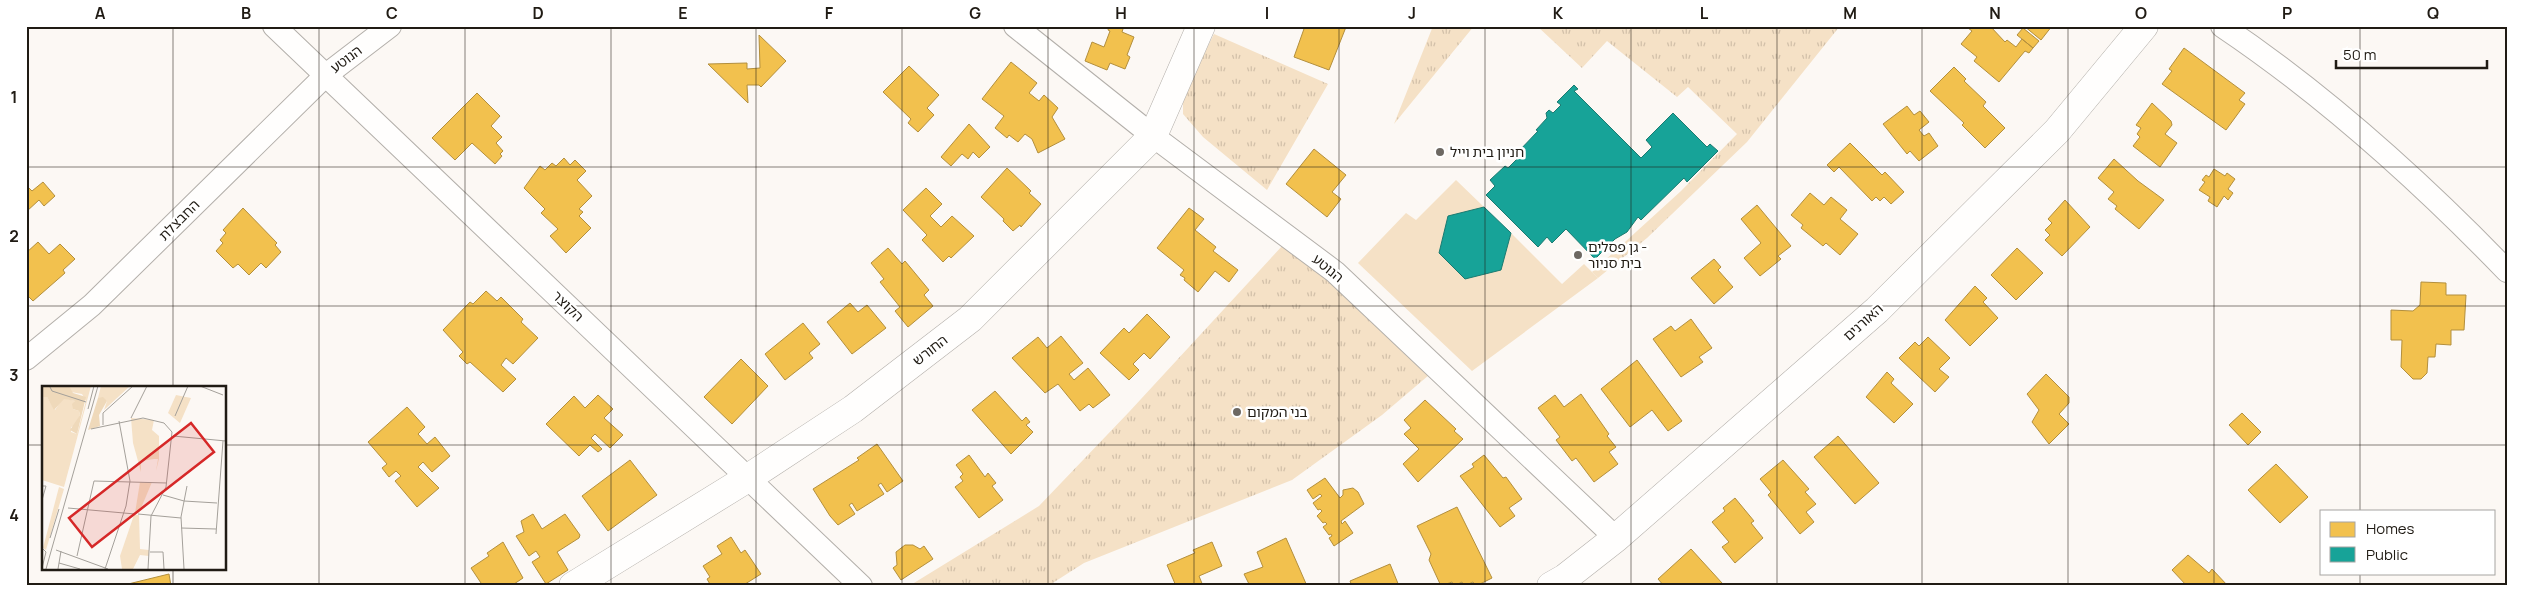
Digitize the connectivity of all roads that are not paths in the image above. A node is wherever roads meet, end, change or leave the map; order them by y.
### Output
1 (274, 26) edge
2 (390, 26) edge
3 (1015, 26) edge
4 (1201, 26) edge
5 (2144, 26) edge
6 (2222, 26) edge
7 (326, 74) junction
8 (1153, 136) junction
9 (2507, 271) edge
10 (26, 359) edge
11 (748, 478) junction
12 (1616, 538) junction
13 (573, 586) edge
14 (861, 586) edge
15 (1550, 586) edge

1 - 7 street, הקוצר
2 - 7 street, הנוטע
3 - 8 street, הנוטע
4 - 8 street, החורש
5 - 12 street, האורנים
6 - 9 street
7 - 10 street, החבצלת
7 - 11 street, הקוצר
8 - 11 street, החורש
8 - 12 street, הנוטע
11 - 13 street, החורש
11 - 14 street, הקוצר
12 - 15 street, האורנים

